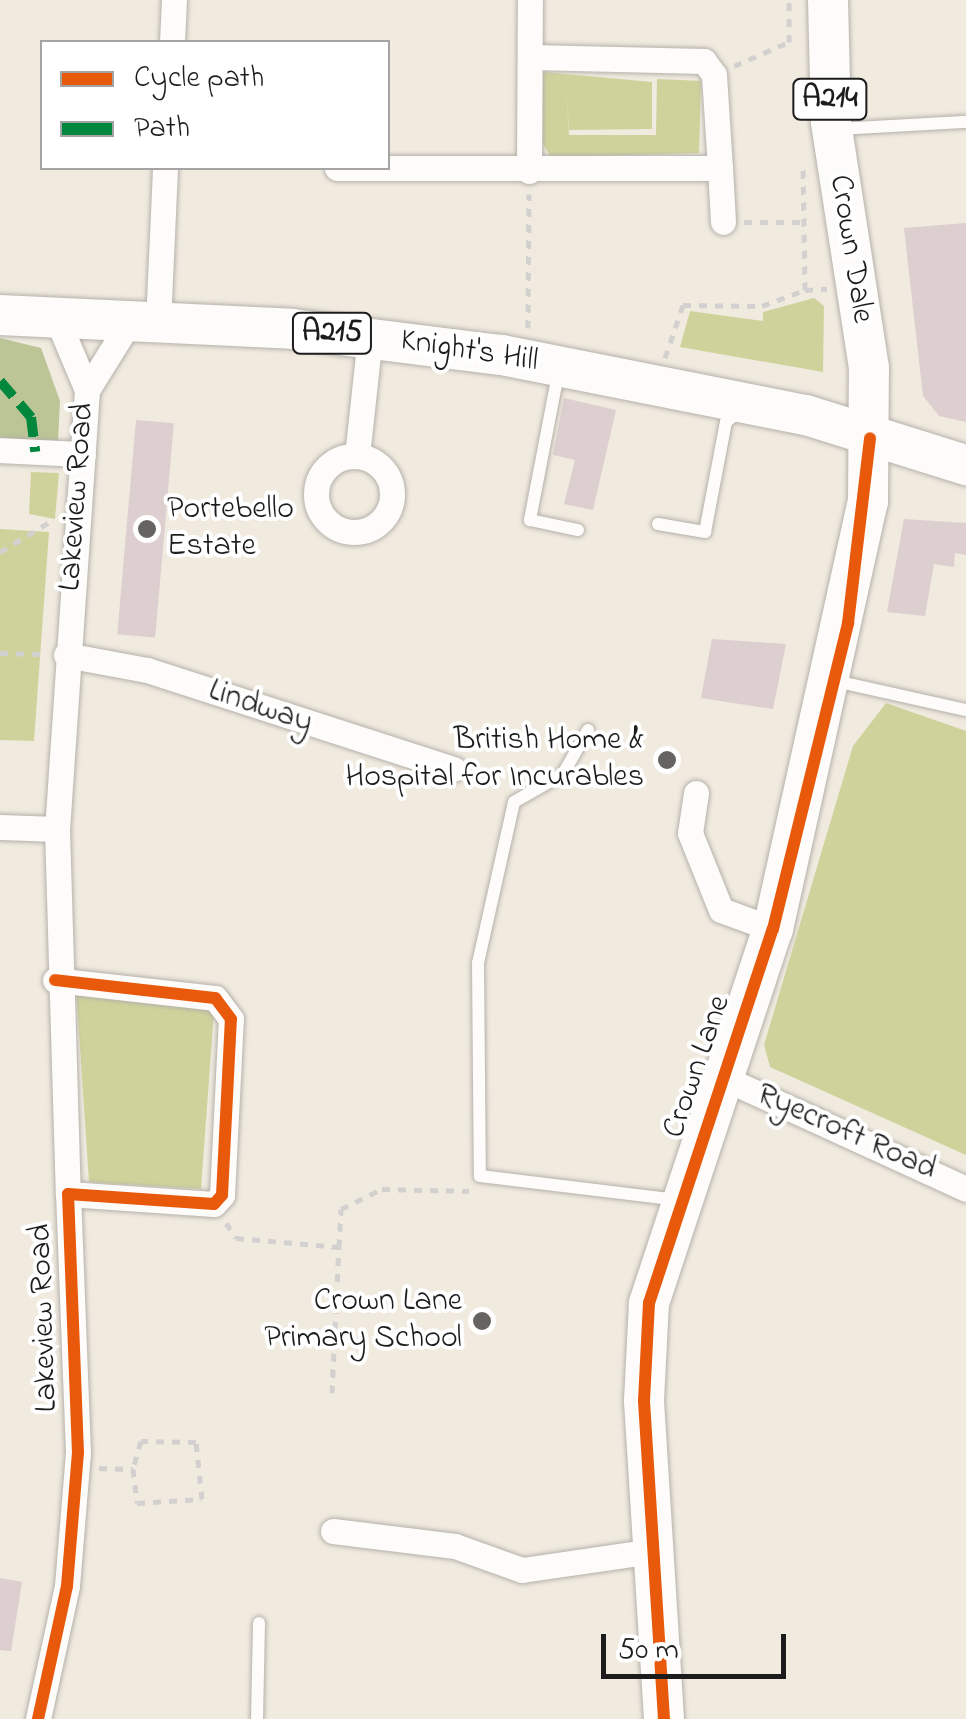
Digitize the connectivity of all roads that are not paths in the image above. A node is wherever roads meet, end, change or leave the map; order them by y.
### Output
1 (174, 0) edge
2 (530, 0) edge
3 (828, 0) edge
4 (172, 40) edge
5 (530, 57) junction
6 (966, 122) edge
7 (832, 129) junction
8 (720, 168) junction
9 (390, 169) edge
10 (166, 170) edge
11 (529, 171) junction
12 (722, 222) road end
13 (0, 315) edge
14 (57, 319) junction
15 (144, 322) junction
16 (370, 337) junction
17 (544, 363) junction
18 (87, 390) junction
19 (748, 403) junction
20 (870, 438) junction
21 (0, 450) edge
22 (83, 454) junction
23 (357, 456) dead end
24 (966, 464) edge
25 (658, 524) dead end
26 (578, 530) dead end
27 (58, 654) junction
28 (835, 681) junction
29 (966, 710) edge
30 (588, 730) dead end
31 (453, 769) dead end
32 (696, 793) dead end
33 (0, 827) edge
34 (57, 829) junction
35 (773, 930) junction
36 (55, 980) junction
37 (726, 1079) junction
38 (966, 1189) edge
39 (68, 1194) junction
40 (681, 1200) junction
41 (333, 1531) dead end
42 (658, 1550) junction
43 (259, 1623) dead end
44 (38, 1719) edge
45 (257, 1719) edge
46 (664, 1719) edge

1 - 4 street
2 - 5 street
3 - 7 main road, Crown Dale / A214
5 - 8 street
5 - 11 street
6 - 7 lane
7 - 20 main road, Crown Dale / A214
8 - 11 street
8 - 12 street
9 - 11 street
10 - 15 street
13 - 14 main road, Knight's Hill / A215
14 - 15 main road, Knight's Hill / A215
14 - 18 street, Lakeview Road
15 - 16 main road, Knight's Hill / A215
15 - 18 street
16 - 17 main road, Knight's Hill / A215
16 - 23 street
17 - 19 main road, Knight's Hill / A215
17 - 26 lane
18 - 22 street, Lakeview Road
19 - 20 main road, Knight's Hill / A215
19 - 25 lane
20 - 24 main road, A215
20 - 28 main road, Crown Lane / A214
21 - 22 street
22 - 27 street, Lakeview Road
27 - 31 street, Lindway
27 - 34 street, Lakeview Road
28 - 29 lane
28 - 35 main road, Crown Lane / A214
30 - 40 lane
32 - 35 street
33 - 34 street
34 - 36 street, Lakeview Road
35 - 37 main road, Crown Lane / A214
36 - 39 street, Lakeview Road
36 - 39 street, Lakeview Road
37 - 38 street, Ryecroft Road
37 - 40 main road, Crown Lane / A214
39 - 44 street, Lakeview Road
40 - 42 main road, Crown Lane / A214
41 - 42 street
42 - 46 main road, Crown Lane / A214
43 - 45 lane

